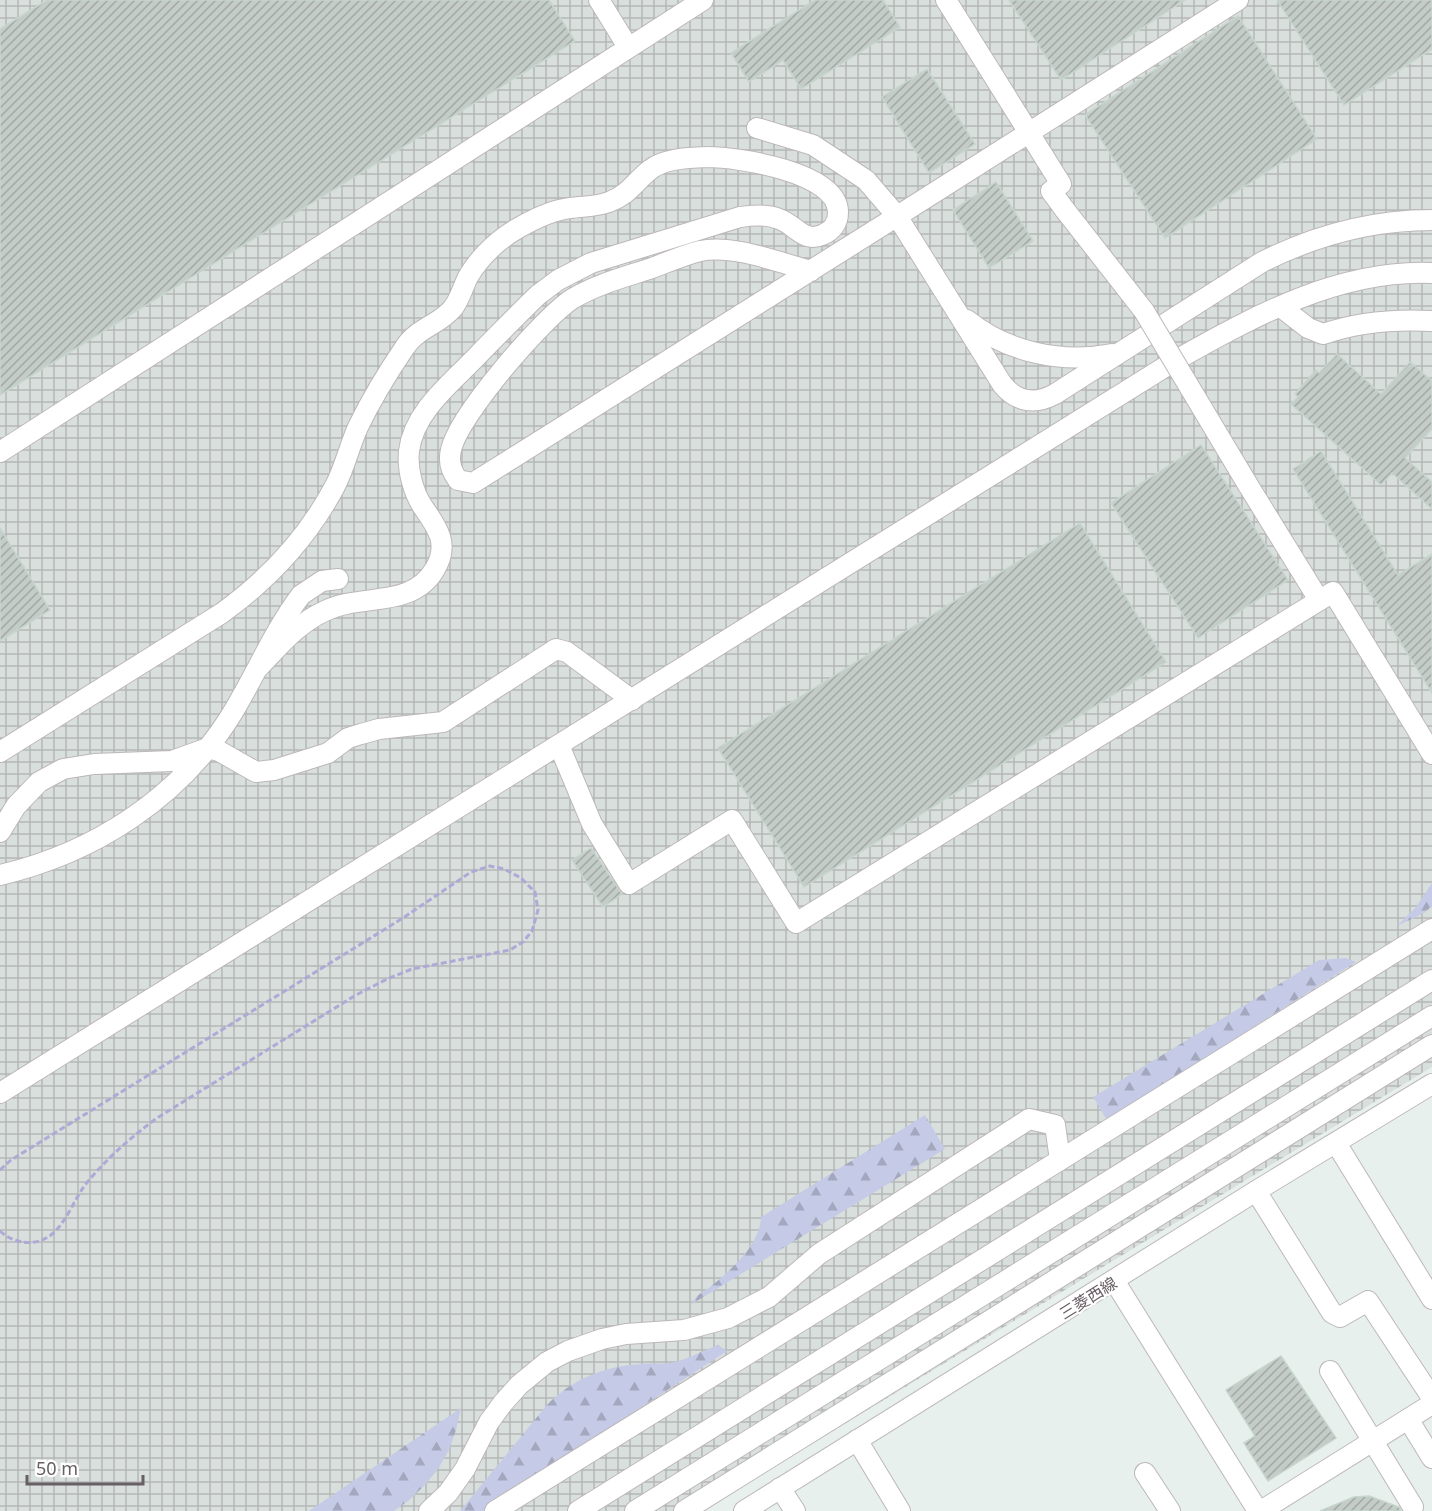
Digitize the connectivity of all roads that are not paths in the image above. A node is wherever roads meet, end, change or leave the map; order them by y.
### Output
1 (599, 0) edge
2 (703, 0) edge
3 (946, 0) edge
4 (1238, 0) edge
5 (628, 47) junction
6 (757, 128) dead end
7 (1029, 134) junction
8 (897, 216) junction
9 (1432, 220) edge
10 (811, 271) junction
11 (1432, 273) edge
12 (1281, 306) junction
13 (960, 315) junction
14 (1432, 321) edge
15 (1118, 353) junction
16 (0, 452) edge
17 (338, 579) dead end
18 (1319, 600) junction
19 (259, 667) junction
20 (632, 700) junction
21 (559, 746) junction
22 (208, 748) junction
23 (0, 752) edge
24 (1432, 754) edge
25 (0, 832) edge
26 (0, 875) edge
27 (1432, 929) edge
28 (1432, 980) edge
29 (1432, 1016) edge
30 (1432, 1029) edge
31 (1432, 1045) edge
32 (1432, 1084) edge
33 (0, 1093) edge
34 (1336, 1143) junction
35 (1060, 1160) junction
36 (1256, 1191) junction
37 (1114, 1282) junction
38 (1432, 1299) edge
39 (1330, 1371) dead end
40 (1432, 1398) edge
41 (1432, 1404) edge
42 (1408, 1419) junction
43 (857, 1440) junction
44 (1373, 1441) junction
45 (1432, 1458) edge
46 (1145, 1473) dead end
47 (780, 1488) junction
48 (1413, 1507) dead end
49 (429, 1511) edge
50 (495, 1511) edge
51 (578, 1511) edge
52 (635, 1511) edge
53 (652, 1511) edge
54 (684, 1511) edge
55 (744, 1511) edge
56 (795, 1511) edge
57 (900, 1511) edge
58 (1170, 1511) edge
59 (1259, 1511) edge

1 - 5 street
2 - 5 street
3 - 7 street
4 - 7 street
5 - 16 street
6 - 8 street
7 - 8 street
7 - 18 street, bridge
8 - 10 street
8 - 13 street
9 - 15 street
10 - 10 street
11 - 12 street
12 - 14 street
12 - 20 street
13 - 15 street
13 - 15 street
17 - 19 street
18 - 21 street
18 - 24 street
19 - 22 street
19 - 23 street
20 - 21 street
20 - 22 street
21 - 33 street
22 - 25 street
22 - 26 street
27 - 35 street
28 - 51 street
29 - 52 street
30 - 53 street
31 - 54 street
32 - 34 street, 三菱西線
34 - 36 street, 三菱西線
34 - 38 street
35 - 49 street
35 - 50 street
36 - 37 street, 三菱西線
36 - 40 street
37 - 43 street, 三菱西線
37 - 59 street
39 - 44 street
41 - 42 street
42 - 44 street
42 - 45 street
43 - 47 street, 三菱西線
43 - 57 street
44 - 48 street
44 - 59 street
46 - 58 street
47 - 55 street, 三菱西線
47 - 56 street

